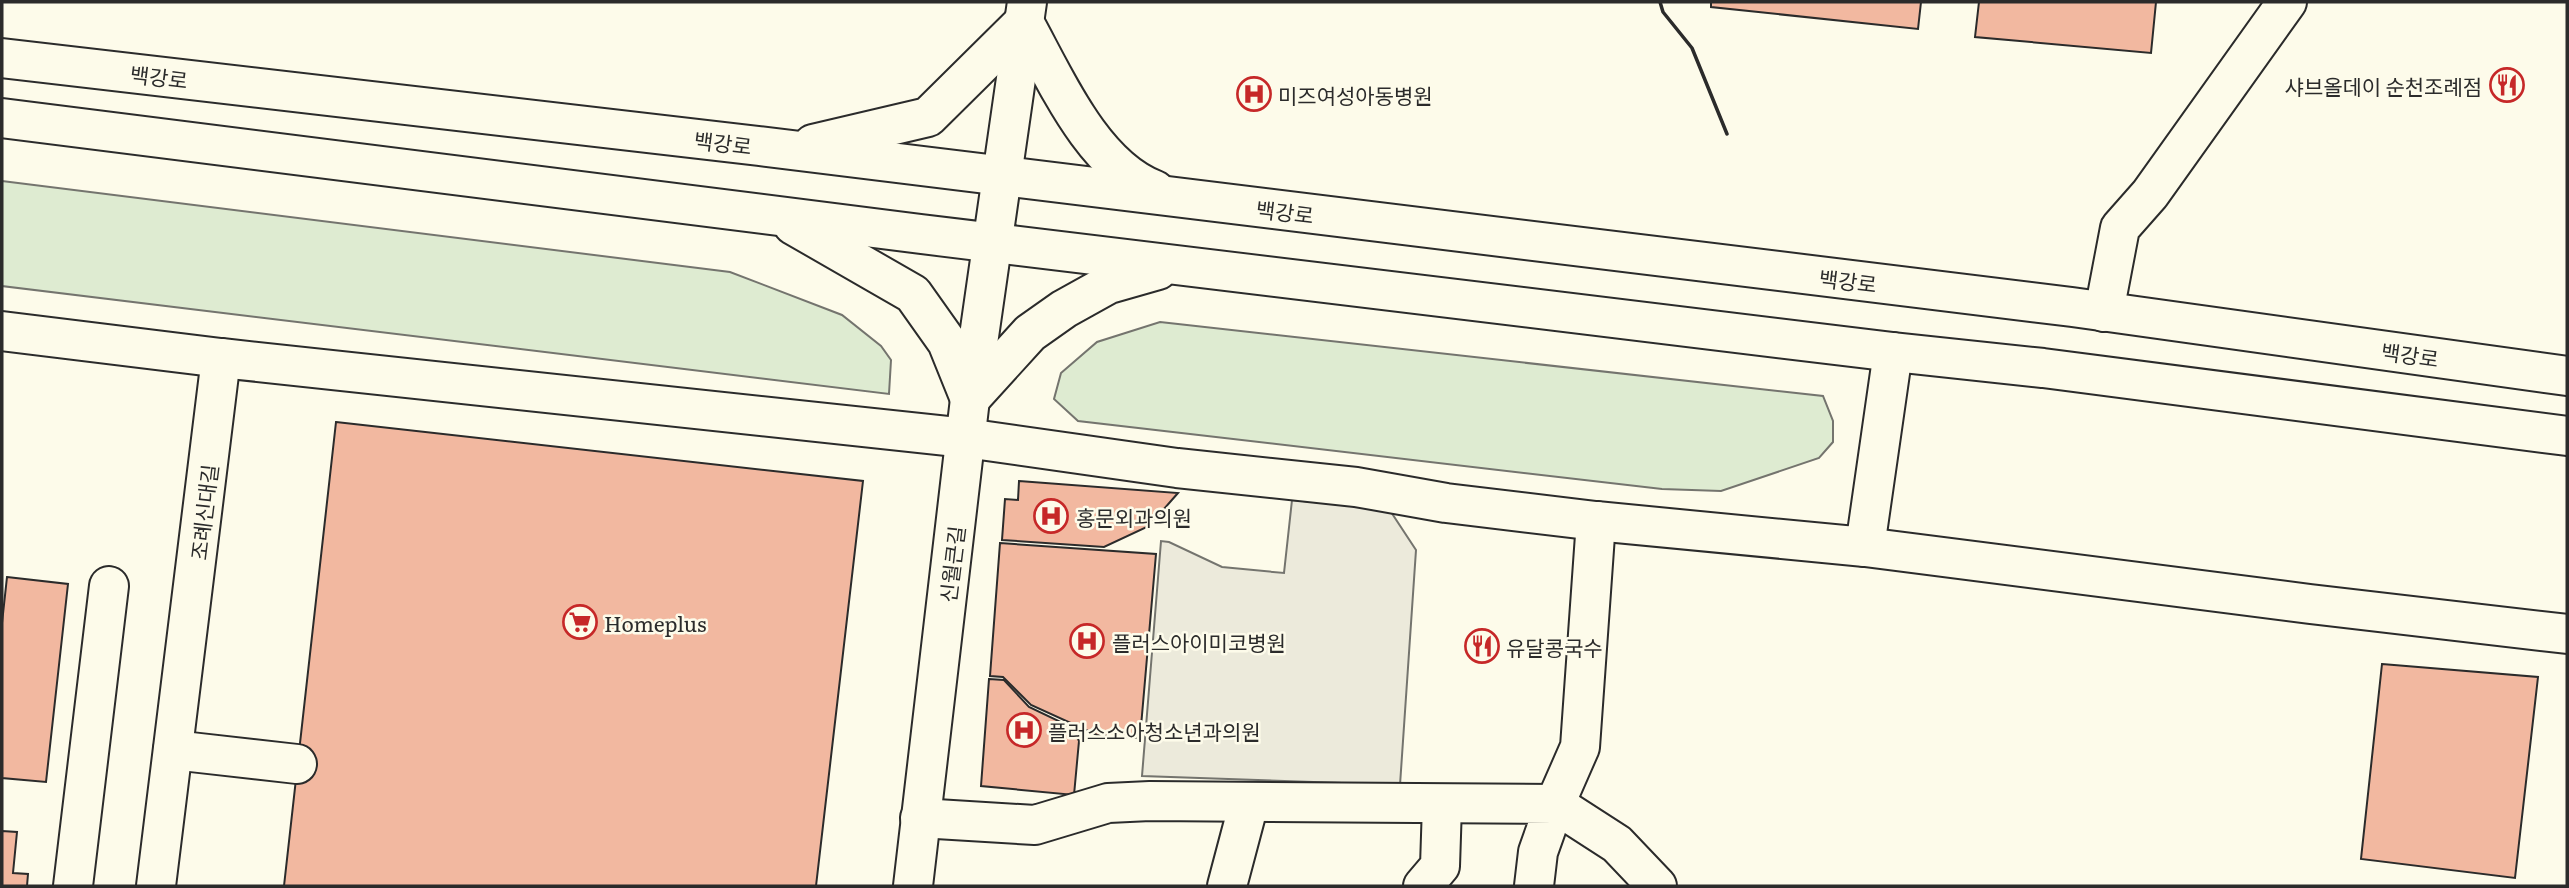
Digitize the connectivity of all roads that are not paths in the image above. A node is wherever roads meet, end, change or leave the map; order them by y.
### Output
1 (2287, 2) edge
2 (1026, 12) edge
3 (2, 58) edge
4 (2, 118) edge
5 (789, 149) junction
6 (1003, 176) junction
7 (1173, 197) junction
8 (776, 216) junction
9 (993, 243) junction
10 (1177, 265) junction
11 (2104, 312) junction
12 (2, 331) edge
13 (1893, 352) junction
14 (222, 358) junction
15 (2562, 369) edge
16 (970, 399) junction
17 (2567, 436) edge
18 (966, 438) junction
19 (1596, 521) junction
20 (1865, 547) junction
21 (109, 586) dead end
22 (2567, 634) edge
23 (173, 750) junction
24 (297, 764) dead end
25 (1249, 803) junction
26 (1555, 804) junction
27 (1442, 805) junction
28 (920, 818) junction
29 (74, 886) edge
30 (156, 886) edge
31 (913, 886) edge
32 (1227, 886) edge
33 (1423, 886) edge
34 (1534, 886) edge
35 (1657, 886) edge

1 - 11 main road
2 - 5 main road
2 - 6 main road, 신월큰길
2 - 7 main road
3 - 5 main road, 백강로
4 - 8 main road
5 - 6 main road, 백강로
6 - 7 main road, 백강로
6 - 9 main road, 신월큰길
7 - 11 main road, 백강로
8 - 9 main road
8 - 16 main road
9 - 10 main road
9 - 16 main road, 신월큰길
10 - 13 main road
10 - 16 main road
11 - 15 main road, 백강로
12 - 14 main road
13 - 17 main road
13 - 20 main road
14 - 18 main road
14 - 23 main road, 조례신대길
16 - 18 main road, 신월큰길
18 - 19 main road
18 - 28 main road, 신월큰길
19 - 20 main road
19 - 26 main road
20 - 22 main road
21 - 29 main road
23 - 24 main road
23 - 30 main road, 조례신대길
25 - 27 main road
25 - 28 main road
25 - 32 main road
26 - 27 main road
26 - 34 main road
26 - 35 main road
27 - 33 main road
28 - 31 main road, 신월큰길

